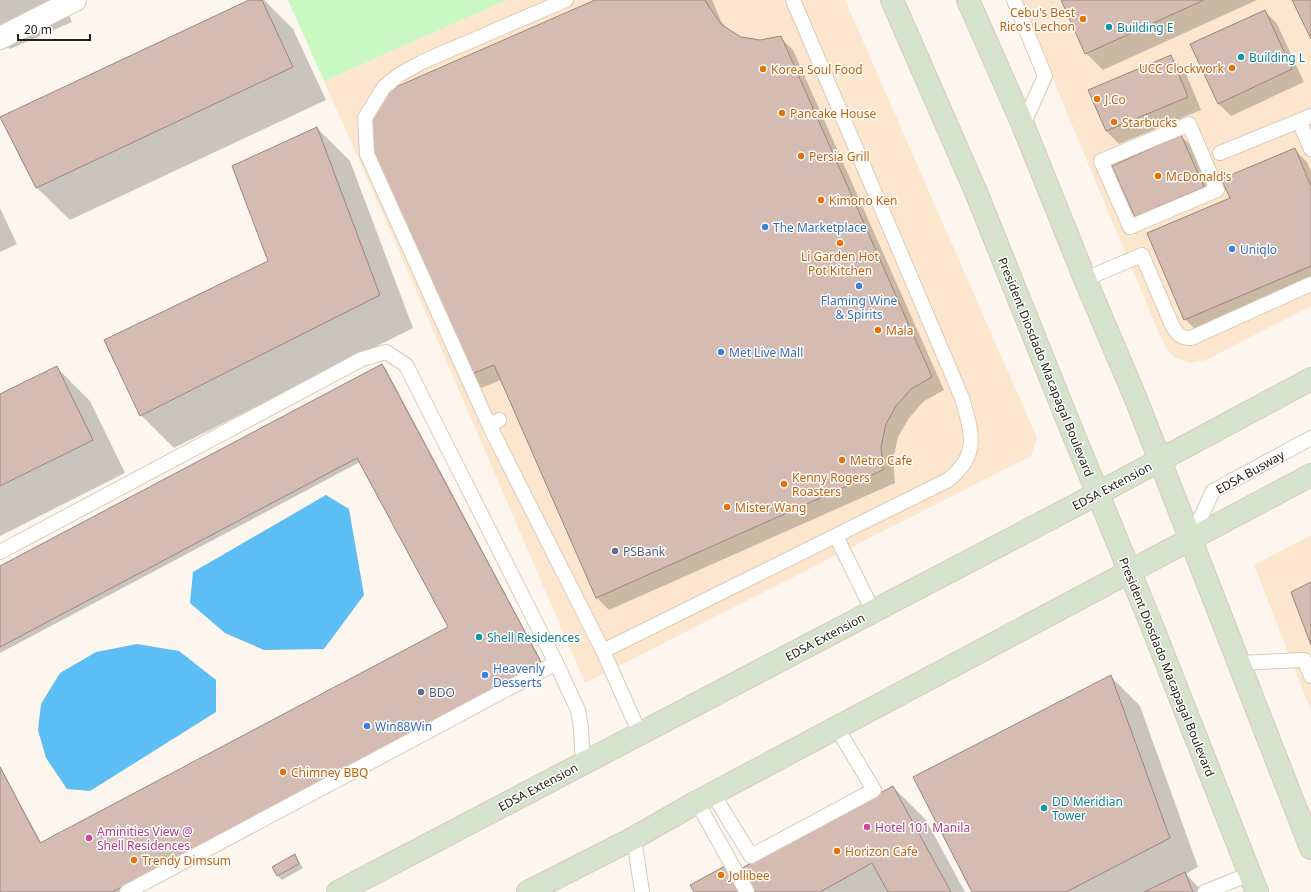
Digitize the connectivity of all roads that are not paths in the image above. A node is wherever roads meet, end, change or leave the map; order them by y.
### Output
1 (76, 0) edge
2 (566, 0) edge
3 (793, 0) edge
4 (892, 0) edge
5 (968, 0) edge
6 (1014, 0) edge
7 (0, 38) edge
8 (1305, 118) edge
9 (1023, 125) junction
10 (1311, 149) edge
11 (1220, 153) dead end
12 (1101, 161) joint
13 (1085, 279) junction
14 (1311, 284) edge
15 (1311, 379) edge
16 (1311, 438) edge
17 (1160, 460) junction
18 (1311, 475) edge
19 (1098, 494) junction
20 (836, 536) junction
21 (1191, 539) junction
22 (0, 552) edge
23 (1130, 572) junction
24 (873, 612) junction
25 (603, 651) junction
26 (556, 663) junction
27 (1240, 663) junction
28 (1311, 676) edge
29 (837, 728) junction
30 (640, 734) junction
31 (583, 764) junction
32 (705, 798) junction
33 (634, 838) junction
34 (1310, 839) edge
35 (1253, 883) edge
36 (533, 891) edge
37 (127, 892) edge
38 (338, 892) edge
39 (642, 892) edge
40 (747, 892) edge
41 (1205, 892) edge

1 - 7 street
2 - 25 lane
3 - 20 lane
4 - 19 main road, President Diosdado Macapagal Boulevard
5 - 9 main road
6 - 9 lane
8 - 10 lane
8 - 11 lane
9 - 13 main road
12 - 12 lane
13 - 14 lane
13 - 17 main road
15 - 17 main road, EDSA Extension
16 - 21 lane, EDSA Busway
17 - 19 main road, EDSA Extension
17 - 21 main road
18 - 21 main road
19 - 23 main road, President Diosdado Macapagal Boulevard
19 - 24 main road, EDSA Extension
20 - 24 lane
20 - 25 lane
21 - 23 main road
21 - 27 main road
22 - 26 lane
23 - 29 main road
23 - 35 main road, President Diosdado Macapagal Boulevard
24 - 30 main road, EDSA Extension
25 - 30 lane
26 - 31 lane
26 - 37 lane
27 - 28 lane
27 - 34 main road
29 - 32 main road
29 - 32 lane
30 - 31 main road, EDSA Extension
31 - 38 main road, EDSA Extension
32 - 33 main road
32 - 40 lane
33 - 36 main road
33 - 39 lane
35 - 41 lane

